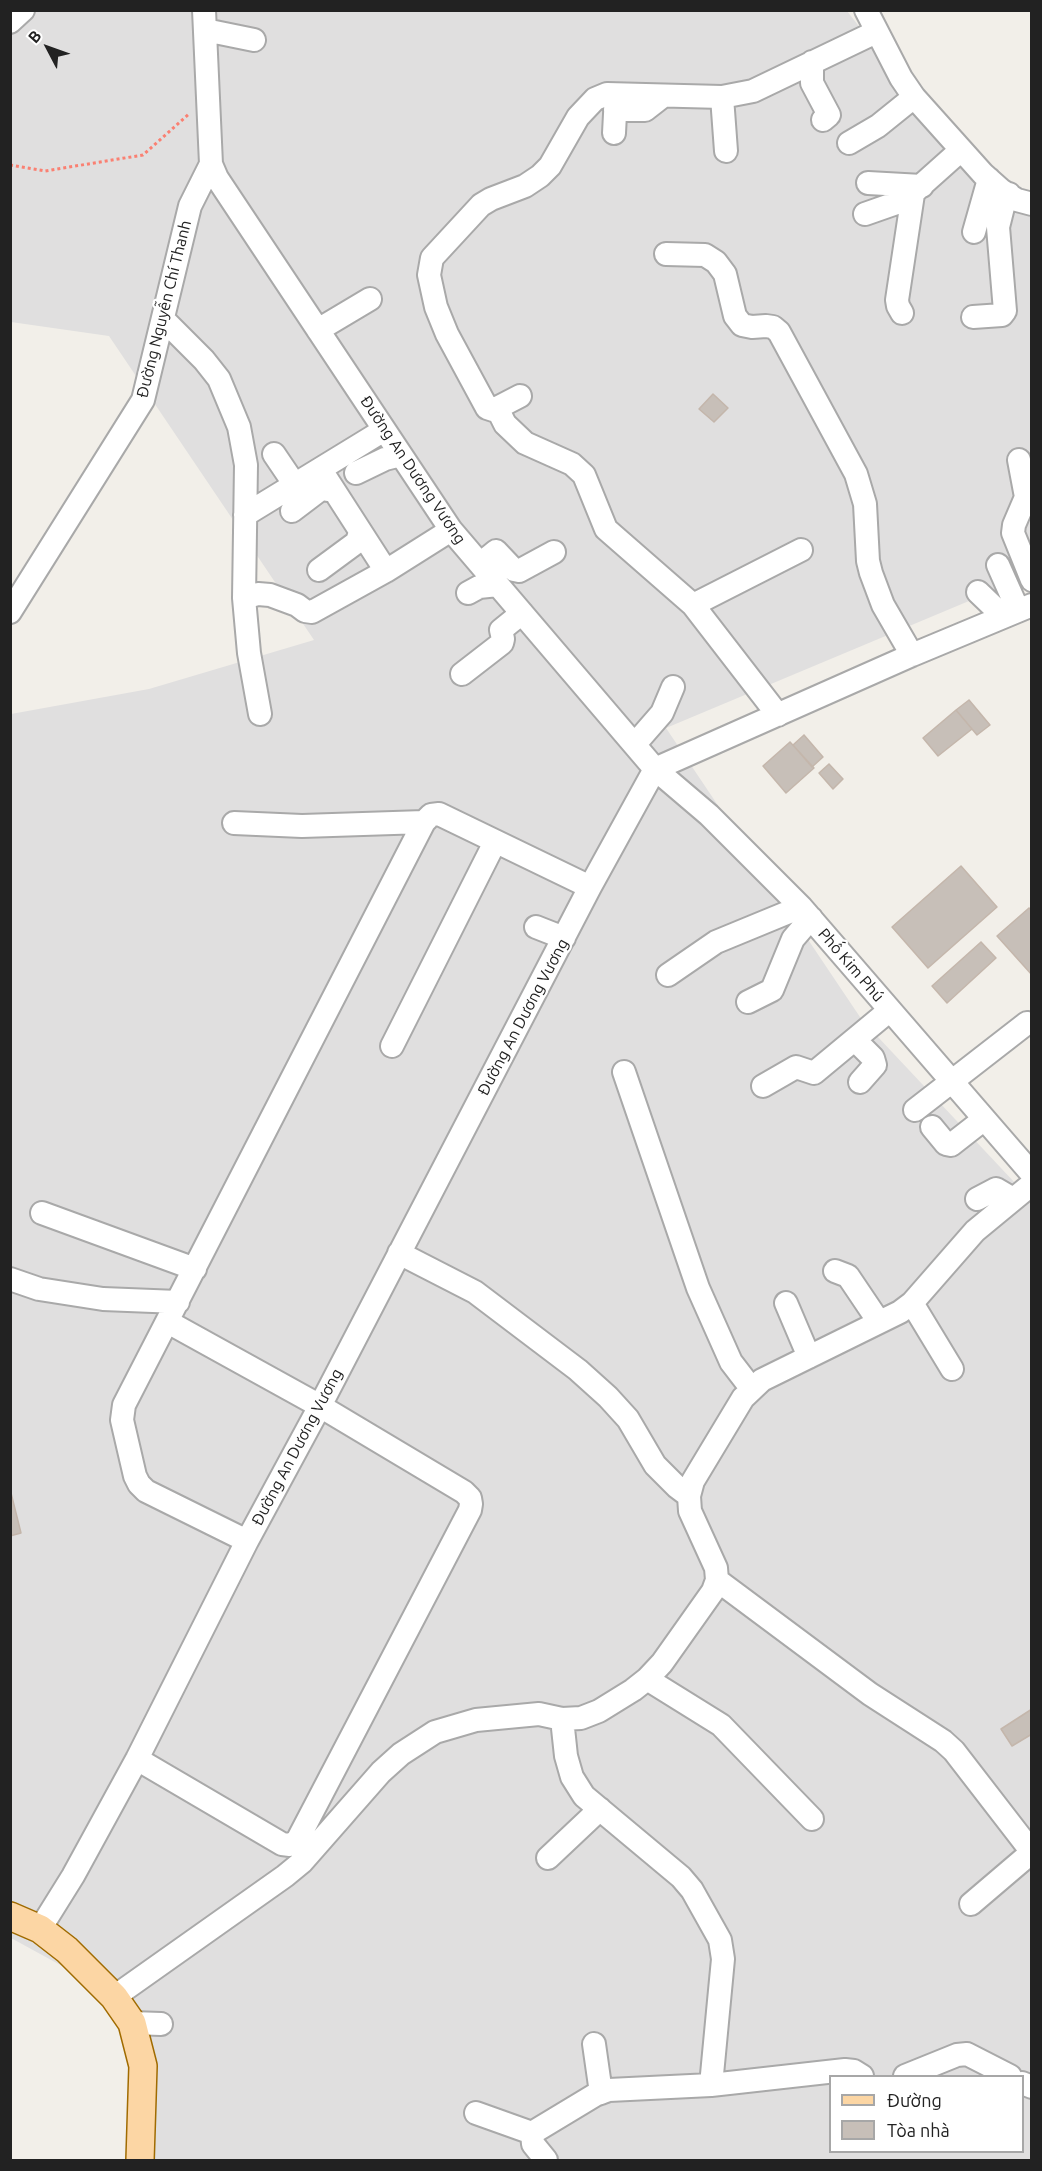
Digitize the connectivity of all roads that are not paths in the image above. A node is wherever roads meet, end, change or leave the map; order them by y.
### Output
1 (23, 10) edge
2 (866, 10) edge
3 (204, 20) edge
4 (10, 22) edge
5 (876, 32) junction
6 (255, 40) dead end
7 (812, 62) junction
8 (722, 97) junction
9 (914, 97) junction
10 (616, 102) junction
11 (823, 120) dead end
12 (614, 133) dead end
13 (849, 143) dead end
14 (961, 150) junction
15 (726, 151) dead end
16 (211, 164) junction
17 (988, 179) junction
18 (868, 183) dead end
19 (918, 190) junction
20 (1009, 194) junction
21 (1032, 204) edge
22 (865, 214) dead end
23 (974, 232) dead end
24 (666, 254) dead end
25 (370, 299) dead end
26 (902, 313) dead end
27 (973, 317) dead end
28 (163, 319) junction
29 (318, 330) junction
30 (520, 396) dead end
31 (497, 408) junction
32 (384, 430) junction
33 (274, 454) dead end
34 (401, 455) junction
35 (1019, 460) dead end
36 (321, 470) junction
37 (356, 473) dead end
38 (295, 485) junction
39 (334, 491) junction
40 (292, 511) dead end
41 (245, 515) junction
42 (451, 530) junction
43 (360, 532) junction
44 (801, 550) dead end
45 (554, 552) dead end
46 (480, 564) junction
47 (998, 565) dead end
48 (319, 570) dead end
49 (386, 571) junction
50 (1032, 580) edge
51 (498, 585) junction
52 (978, 592) dead end
53 (468, 593) dead end
54 (244, 598) junction
55 (693, 605) junction
56 (1018, 610) edge
57 (10, 612) edge
58 (522, 613) junction
59 (912, 655) junction
60 (462, 674) dead end
61 (673, 687) dead end
62 (260, 714) dead end
63 (777, 715) junction
64 (635, 744) junction
65 (655, 769) junction
66 (424, 822) junction
67 (234, 823) dead end
68 (495, 842) junction
69 (590, 887) junction
70 (806, 913) junction
71 (536, 927) dead end
72 (564, 938) junction
73 (668, 975) dead end
74 (748, 1002) dead end
75 (890, 1010) junction
76 (1027, 1023) dead end
77 (855, 1040) junction
78 (392, 1046) dead end
79 (624, 1072) dead end
80 (861, 1082) dead end
81 (952, 1082) junction
82 (763, 1086) dead end
83 (915, 1110) dead end
84 (983, 1120) junction
85 (932, 1127) dead end
86 (1032, 1174) edge
87 (1032, 1184) edge
88 (977, 1199) dead end
89 (1013, 1199) junction
90 (42, 1213) dead end
91 (399, 1253) junction
92 (195, 1269) junction
93 (835, 1271) dead end
94 (10, 1279) edge
95 (786, 1303) dead end
96 (912, 1303) junction
97 (173, 1312) junction
98 (879, 1322) junction
99 (809, 1357) junction
100 (952, 1369) dead end
101 (751, 1388) junction
102 (320, 1406) junction
103 (689, 1496) junction
104 (248, 1540) junction
105 (717, 1580) junction
106 (647, 1679) junction
107 (562, 1719) junction
108 (137, 1759) junction
109 (600, 1809) junction
110 (812, 1819) dead end
111 (1032, 1852) edge
112 (549, 1858) dead end
113 (972, 1904) dead end
114 (10, 1916) edge
115 (40, 1929) junction
116 (114, 1997) junction
117 (132, 2023) junction
118 (161, 2024) dead end
119 (594, 2044) dead end
120 (860, 2075) edge
121 (907, 2075) edge
122 (1008, 2075) edge
123 (711, 2085) junction
124 (601, 2093) junction
125 (476, 2113) dead end
126 (532, 2133) junction
127 (136, 2158) edge
128 (546, 2160) edge

1 - 4 street
2 - 5 street
3 - 6 street
3 - 16 street, Đường Nguyễn Chí Thanh
5 - 7 street
5 - 9 street
7 - 8 street
7 - 11 street
8 - 10 street
8 - 15 street
9 - 13 street
9 - 14 street
10 - 12 street
10 - 31 street
14 - 17 street
14 - 19 street
16 - 28 street, Đường Nguyễn Chí Thanh
16 - 29 street, Đường An Dương Vương
17 - 20 street
17 - 23 street
18 - 19 street
19 - 22 street
19 - 26 street
20 - 21 street
20 - 27 street
24 - 59 street
25 - 29 street
28 - 41 street
28 - 57 street, Đường Nguyễn Chí Thanh
29 - 32 street, Đường An Dương Vương
30 - 31 street
31 - 55 street
32 - 34 street, Đường An Dương Vương
32 - 36 street
33 - 38 street
34 - 37 street
34 - 42 street, Đường An Dương Vương
35 - 50 street
36 - 38 street
36 - 39 street
38 - 41 street
39 - 40 street
39 - 43 street
41 - 54 street
42 - 46 street, Đường An Dương Vương
42 - 49 street
43 - 48 street
43 - 49 street
44 - 55 street
45 - 46 street
46 - 51 street, Đường An Dương Vương
47 - 56 street
49 - 54 street
51 - 53 street
51 - 58 street, Đường An Dương Vương
52 - 56 street
54 - 62 street
55 - 63 street
56 - 59 street
58 - 60 street
58 - 64 street, Đường An Dương Vương
59 - 63 street
61 - 64 street
63 - 65 street
64 - 65 street, Đường An Dương Vương
65 - 69 street, Đường An Dương Vương
65 - 70 street, Phố Kim Phú
66 - 67 street
66 - 68 street
66 - 92 street
68 - 69 street
68 - 78 street
69 - 72 street, Đường An Dương Vương
70 - 73 street
70 - 74 street
70 - 75 street, Phố Kim Phú
71 - 72 street
72 - 91 street, Đường An Dương Vương
75 - 77 street
75 - 81 street, Phố Kim Phú
76 - 81 street
77 - 80 street
77 - 82 street
79 - 101 street
81 - 83 street
81 - 84 street, Phố Kim Phú
84 - 85 street
84 - 86 street, Phố Kim Phú
87 - 89 street
88 - 89 street
89 - 96 street
90 - 92 street
91 - 102 street, Đường An Dương Vương
91 - 103 street
92 - 97 street
93 - 98 street
94 - 97 street
95 - 99 street
96 - 98 street
96 - 100 street
97 - 102 street
97 - 104 street
98 - 99 street
99 - 101 street
101 - 103 street
102 - 104 street, Đường An Dương Vương
102 - 108 street
103 - 105 street
104 - 108 street, Đường An Dương Vương
105 - 106 street
105 - 111 street
106 - 107 street
106 - 110 street
107 - 109 street
107 - 116 street
108 - 115 street, Đường An Dương Vương
109 - 112 street
109 - 123 street
111 - 113 street
114 - 115 main road
115 - 116 main road
116 - 117 main road
117 - 118 street
117 - 127 main road
119 - 124 street
120 - 123 street
121 - 122 street
123 - 124 street
124 - 126 street
125 - 126 street
126 - 128 street

